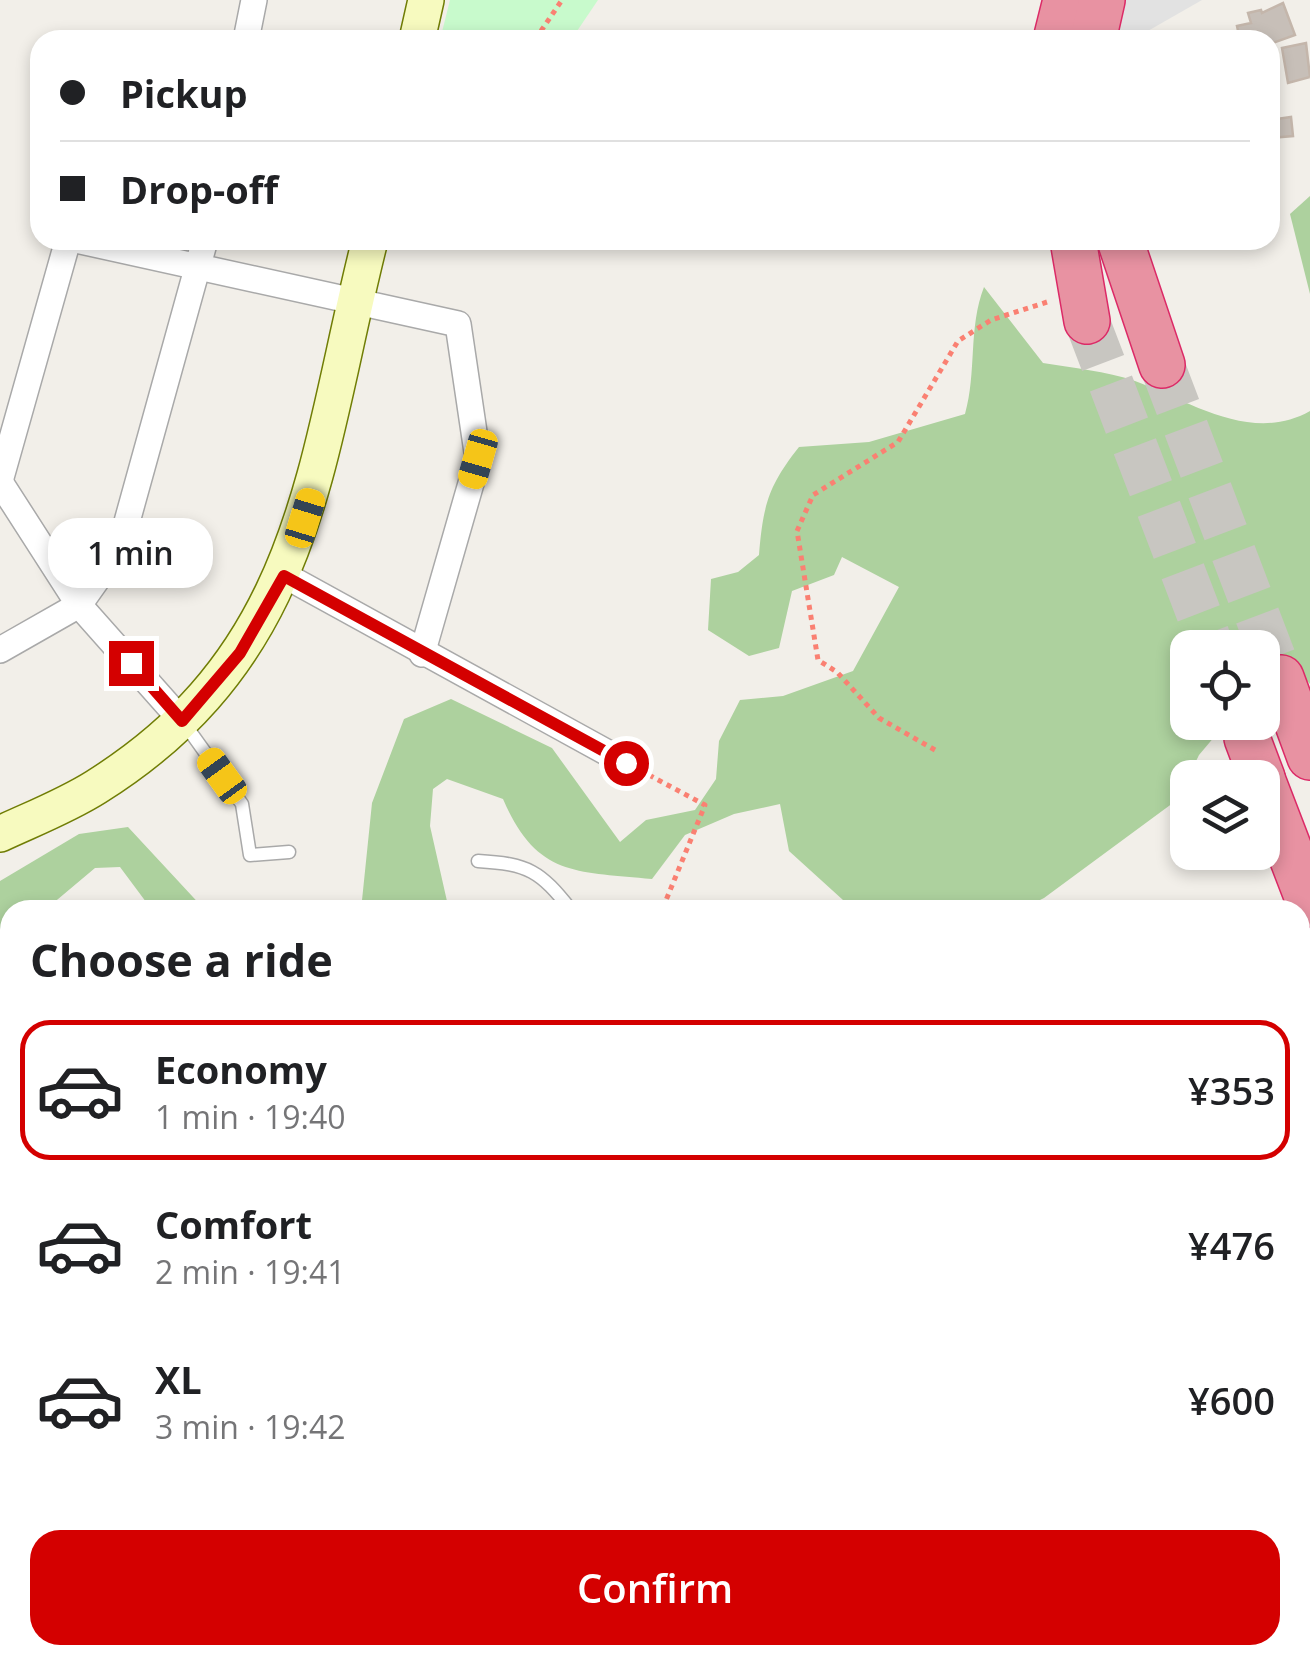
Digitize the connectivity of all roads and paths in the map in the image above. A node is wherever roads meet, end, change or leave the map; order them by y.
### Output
1 (254, 0) edge
2 (426, 0) edge
3 (562, 0) edge
4 (1066, 0) edge
5 (1102, 0) edge
6 (248, 30) edge
7 (419, 30) edge
8 (542, 30) edge
9 (1058, 30) edge
10 (1095, 30) edge
11 (69, 250) edge
12 (119, 250) edge
13 (204, 250) edge
14 (367, 250) edge
15 (1075, 250) edge
16 (1123, 250) edge
17 (200, 267) junction
18 (354, 302) junction
19 (1048, 302) dead end
20 (1087, 322) tunnel mouth
21 (1162, 365) tunnel mouth
22 (0, 482) edge
23 (284, 576) junction
24 (79, 606) junction
25 (0, 650) edge
26 (422, 654) junction
27 (1281, 678) tunnel mouth
28 (182, 721) junction
29 (935, 750) dead end
30 (1310, 758) edge
31 (626, 763) joint
32 (1280, 810) edge
33 (0, 834) edge
34 (1301, 851) edge
35 (290, 852) dead end
36 (478, 861) dead end
37 (564, 900) edge
38 (666, 900) edge
39 (1309, 900) edge

1 - 6 street
2 - 7 street
3 - 8 path
4 - 9 highway
5 - 10 highway
11 - 22 street
12 - 17 street
13 - 17 street
14 - 18 street
15 - 20 highway
16 - 21 highway
17 - 18 street
17 - 24 street
18 - 23 street
18 - 26 street
19 - 29 path
22 - 24 street
23 - 26 street
23 - 28 street
24 - 25 street
24 - 28 street
26 - 31 street
27 - 30 highway
28 - 33 street
28 - 35 lane
31 - 38 path
32 - 34 highway
34 - 39 highway
36 - 37 lane

